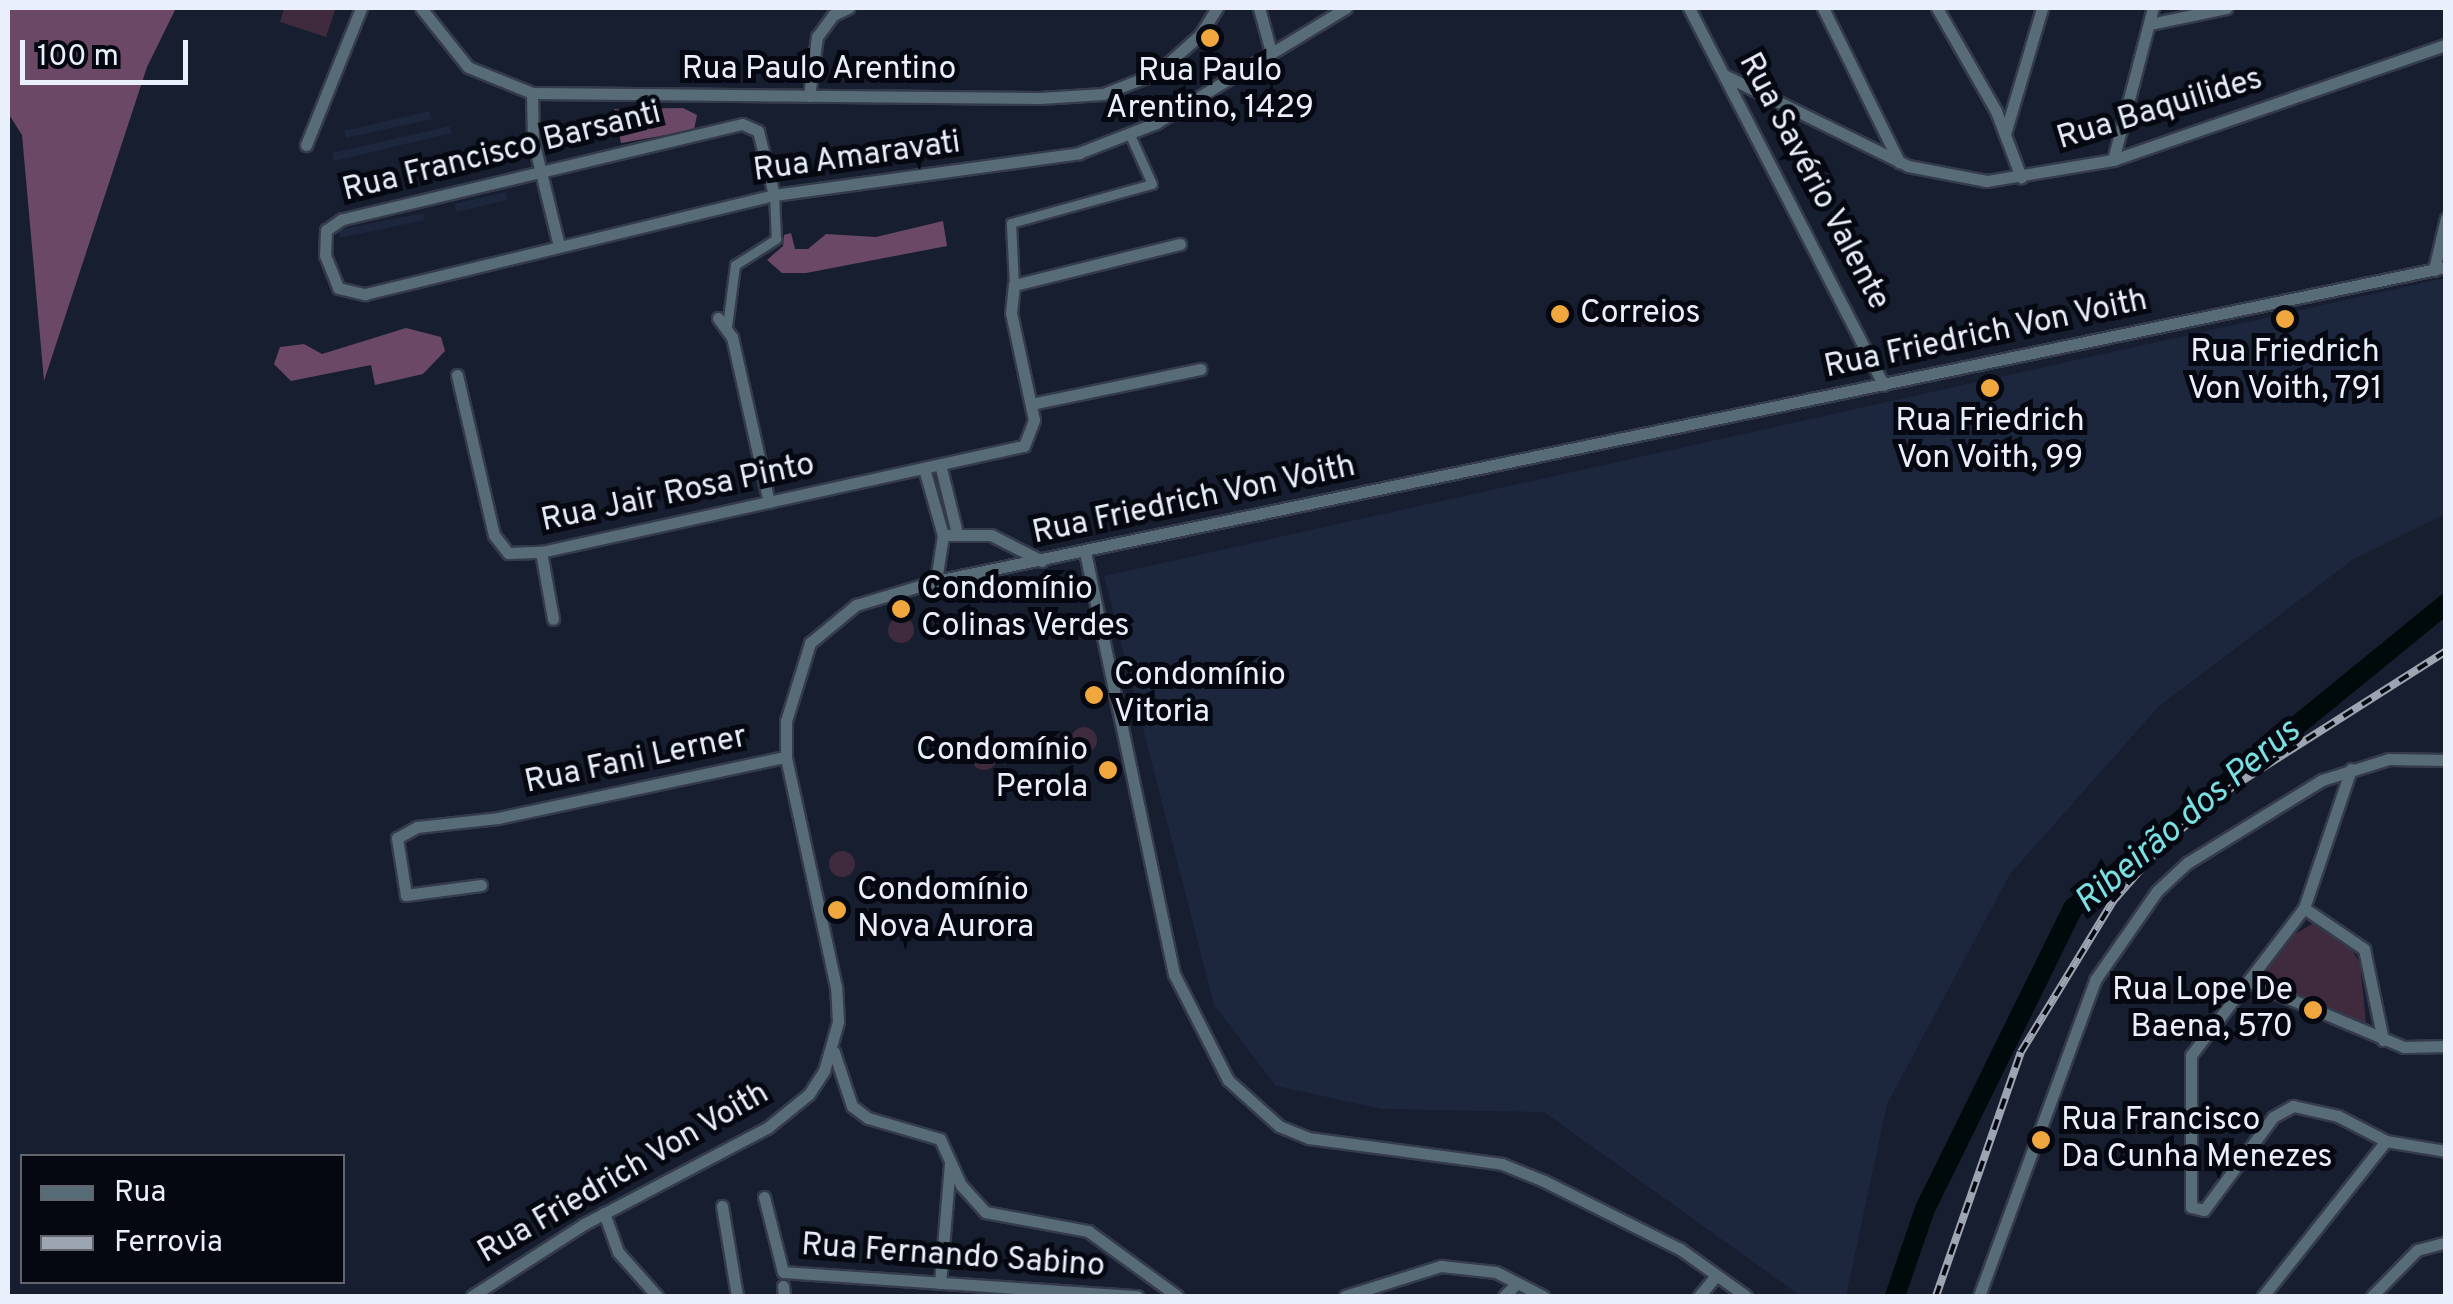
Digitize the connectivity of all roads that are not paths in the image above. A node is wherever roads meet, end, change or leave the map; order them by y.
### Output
1 (361, 8) edge
2 (421, 8) edge
3 (848, 8) edge
4 (1216, 8) edge
5 (1259, 8) edge
6 (1342, 8) edge
7 (1690, 8) edge
8 (1824, 8) edge
9 (1924, 8) edge
10 (1936, 8) edge
11 (2042, 8) edge
12 (2152, 8) edge
13 (2226, 8) edge
14 (2150, 24) junction
15 (2446, 45) edge
16 (1270, 52) junction
17 (1726, 76) junction
18 (532, 93) junction
19 (809, 96) junction
20 (2005, 134) junction
21 (1130, 136) junction
22 (306, 145) dead end
23 (2113, 160) junction
24 (1899, 162) junction
25 (540, 172) junction
26 (2021, 177) junction
27 (774, 195) junction
28 (2446, 218) edge
29 (1180, 244) dead end
30 (558, 246) junction
31 (2440, 268) edge
32 (1012, 288) junction
33 (348, 293) joint
34 (722, 322) joint
35 (1200, 369) dead end
36 (456, 376) dead end
37 (1884, 385) junction
38 (1031, 404) junction
39 (941, 468) junction
40 (925, 472) junction
41 (769, 502) junction
42 (957, 533) junction
43 (943, 535) junction
44 (541, 552) junction
45 (1085, 552) junction
46 (1042, 562) junction
47 (936, 581) junction
48 (552, 619) dead end
49 (786, 757) junction
50 (2446, 760) edge
51 (2351, 769) junction
52 (481, 885) dead end
53 (2304, 908) junction
54 (2250, 982) junction
55 (2384, 1040) junction
56 (2446, 1046) edge
57 (834, 1048) junction
58 (2386, 1141) junction
59 (2446, 1152) edge
60 (951, 1154) junction
61 (764, 1197) dead end
62 (722, 1206) dead end
63 (604, 1213) junction
64 (2446, 1242) edge
65 (1714, 1278) junction
66 (940, 1282) junction
67 (1517, 1283) junction
68 (472, 1296) edge
69 (657, 1296) edge
70 (737, 1296) edge
71 (1137, 1296) edge
72 (1177, 1296) edge
73 (1345, 1296) edge
74 (1504, 1296) edge
75 (1543, 1296) edge
76 (1698, 1296) edge
77 (1746, 1296) edge
78 (1978, 1296) edge
79 (2263, 1296) edge
80 (2372, 1296) edge

1 - 22 street
2 - 18 street, Rua Paulo Arentino
3 - 19 street
4 - 19 street, Rua Paulo Arentino
5 - 16 street
6 - 16 street, Rua Amaravati
7 - 17 street, Rua Savério Valente
8 - 24 street
9 - 10 street
10 - 20 street
11 - 20 street
12 - 14 street
13 - 14 street
14 - 23 street
15 - 23 street, Rua Baquilides
16 - 21 street, Rua Amaravati
17 - 24 street, Rua Baquilides
17 - 37 street, Rua Savério Valente
18 - 19 street, Rua Paulo Arentino
18 - 25 street
20 - 26 street
21 - 27 street, Rua Amaravati
21 - 32 street
23 - 26 street, Rua Baquilides
24 - 26 street, Rua Baquilides
25 - 27 street, Rua Francisco Barsanti
25 - 30 street
25 - 33 street, Rua Francisco Barsanti
27 - 30 street, Rua Amaravati
27 - 34 street
28 - 31 street
29 - 32 street
30 - 33 street, Rua Amaravati
31 - 37 street, Rua Friedrich Von Voith
32 - 38 street
34 - 41 street
35 - 38 street
36 - 44 street, Rua Jair Rosa Pinto
37 - 45 street, Rua Friedrich Von Voith
38 - 39 street, Rua Jair Rosa Pinto
39 - 40 street, Rua Jair Rosa Pinto
39 - 42 street
40 - 41 street, Rua Jair Rosa Pinto
40 - 43 street
41 - 44 street, Rua Jair Rosa Pinto
42 - 43 street
42 - 46 street
43 - 47 street
44 - 48 street
45 - 46 street, Rua Friedrich Von Voith
45 - 65 street
46 - 47 street, Rua Friedrich Von Voith
47 - 49 street, Rua Friedrich Von Voith
49 - 52 street, Rua Fani Lerner
49 - 57 street, Rua Friedrich Von Voith
50 - 51 street
51 - 53 street
51 - 78 street
53 - 54 street
53 - 55 street
54 - 55 street
54 - 58 street
55 - 56 street
57 - 60 street
57 - 63 street, Rua Friedrich Von Voith
58 - 59 street
58 - 79 street
60 - 66 street
60 - 72 street
61 - 66 street, Rua Fernando Sabino
62 - 70 street
63 - 68 street, Rua Friedrich Von Voith
63 - 69 street
64 - 80 street
65 - 76 street
65 - 77 street
66 - 71 street, Rua Fernando Sabino
67 - 73 street
67 - 74 street
67 - 75 street

